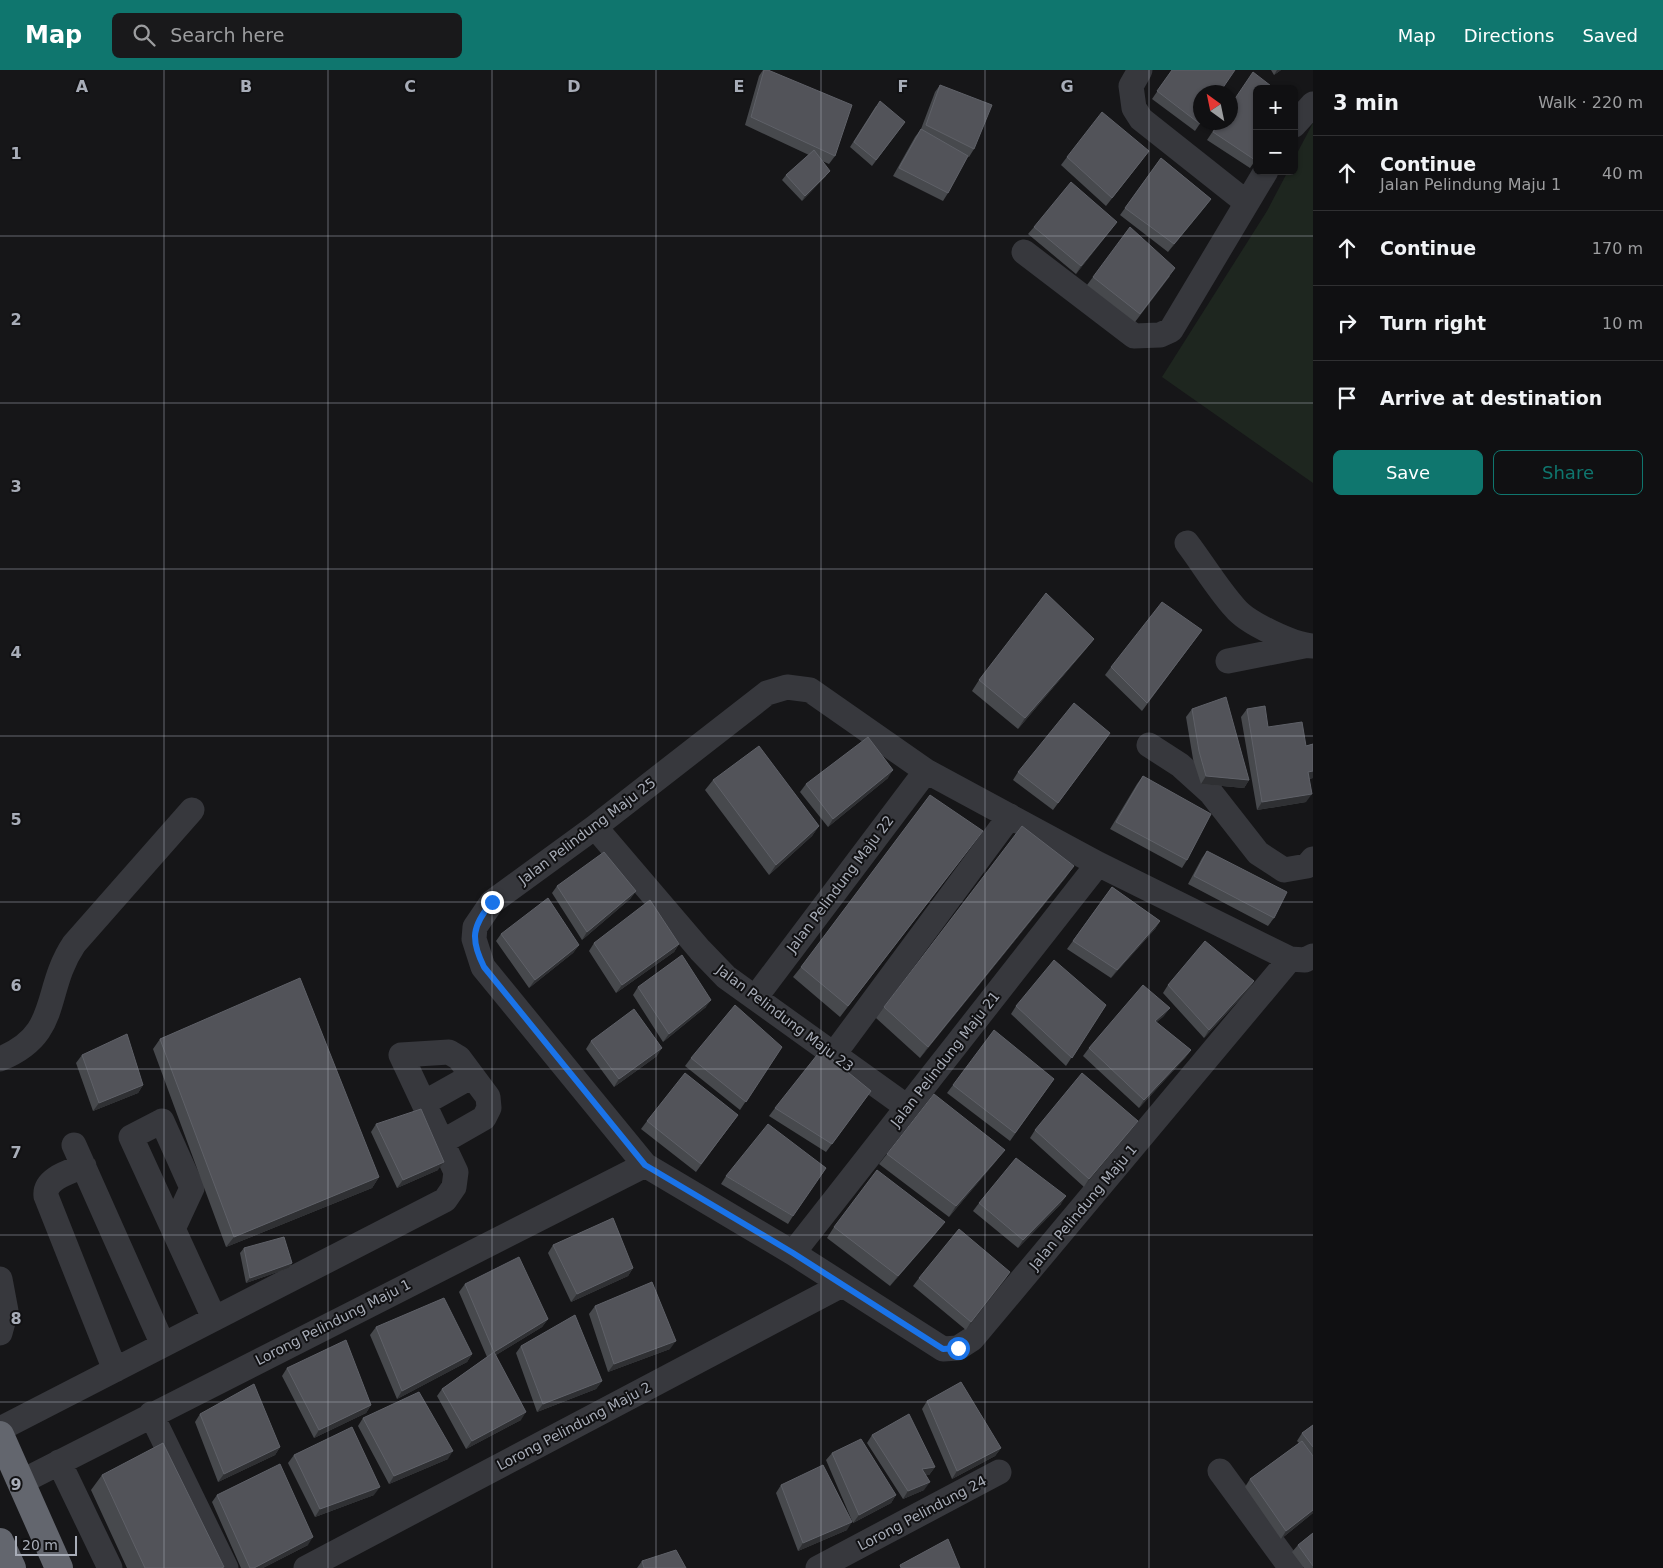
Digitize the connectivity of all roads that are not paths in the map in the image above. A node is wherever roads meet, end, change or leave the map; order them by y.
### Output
1 (1140, 70) edge
2 (1313, 104) edge
3 (1298, 121) edge
4 (1264, 175) edge
5 (1247, 203) junction
6 (1024, 252) dead end
7 (1187, 543) dead end
8 (1308, 646) edge
9 (1228, 661) dead end
10 (1149, 745) dead end
11 (926, 770) junction
12 (192, 810) dead end
13 (1010, 816) junction
14 (596, 827) junction
15 (1313, 859) edge
16 (1098, 864) junction
17 (1302, 958) edge
18 (755, 998) junction
19 (834, 1054) junction
20 (0, 1059) edge
21 (472, 1076) junction
22 (424, 1104) junction
23 (907, 1107) junction
24 (442, 1142) junction
25 (645, 1165) junction
26 (174, 1229) dead end
27 (793, 1253) junction
28 (0, 1279) edge
29 (842, 1285) junction
30 (214, 1318) junction
31 (0, 1333) edge
32 (163, 1345) junction
33 (115, 1370) junction
34 (151, 1414) junction
35 (0, 1429) edge
36 (0, 1434) edge
37 (59, 1462) junction
38 (1220, 1471) dead end
39 (999, 1472) dead end
40 (21, 1482) junction
41 (0, 1542) edge
42 (12, 1568) edge
43 (60, 1568) edge
44 (110, 1568) edge
45 (226, 1568) edge
46 (306, 1568) edge
47 (818, 1568) edge
48 (1291, 1568) edge

1 - 5 street
2 - 3 street
4 - 5 street
5 - 6 street
7 - 8 street
8 - 9 street
10 - 15 street
11 - 13 street
11 - 14 street, Jalan Pelindung Maju 25
11 - 18 street, Jalan Pelindung Maju 22
12 - 20 street
13 - 16 street
13 - 19 street
14 - 18 street, Jalan Pelindung Maju 23
14 - 25 street, Jalan Pelindung Maju 25
16 - 17 street
16 - 23 street, Jalan Pelindung Maju 21
17 - 29 street, Jalan Pelindung Maju 1
18 - 19 street, Jalan Pelindung Maju 23
19 - 23 street, Jalan Pelindung Maju 23
21 - 22 street
21 - 22 street
21 - 24 street
22 - 24 street
23 - 27 street, Jalan Pelindung Maju 21
24 - 30 street
25 - 27 street, Jalan Pelindung Maju 25
25 - 34 street, Lorong Pelindung Maju 1
26 - 30 street
27 - 29 street, Jalan Pelindung Maju 25
28 - 31 street
29 - 46 street, Lorong Pelindung Maju 2
30 - 32 street
32 - 33 street
32 - 33 street
33 - 35 street
34 - 37 street, Lorong Pelindung Maju 1
34 - 45 street
36 - 40 highway
37 - 40 street, Lorong Pelindung Maju 1
37 - 44 street
38 - 48 street
39 - 47 street, Lorong Pelindung 24
40 - 43 highway
41 - 42 highway

